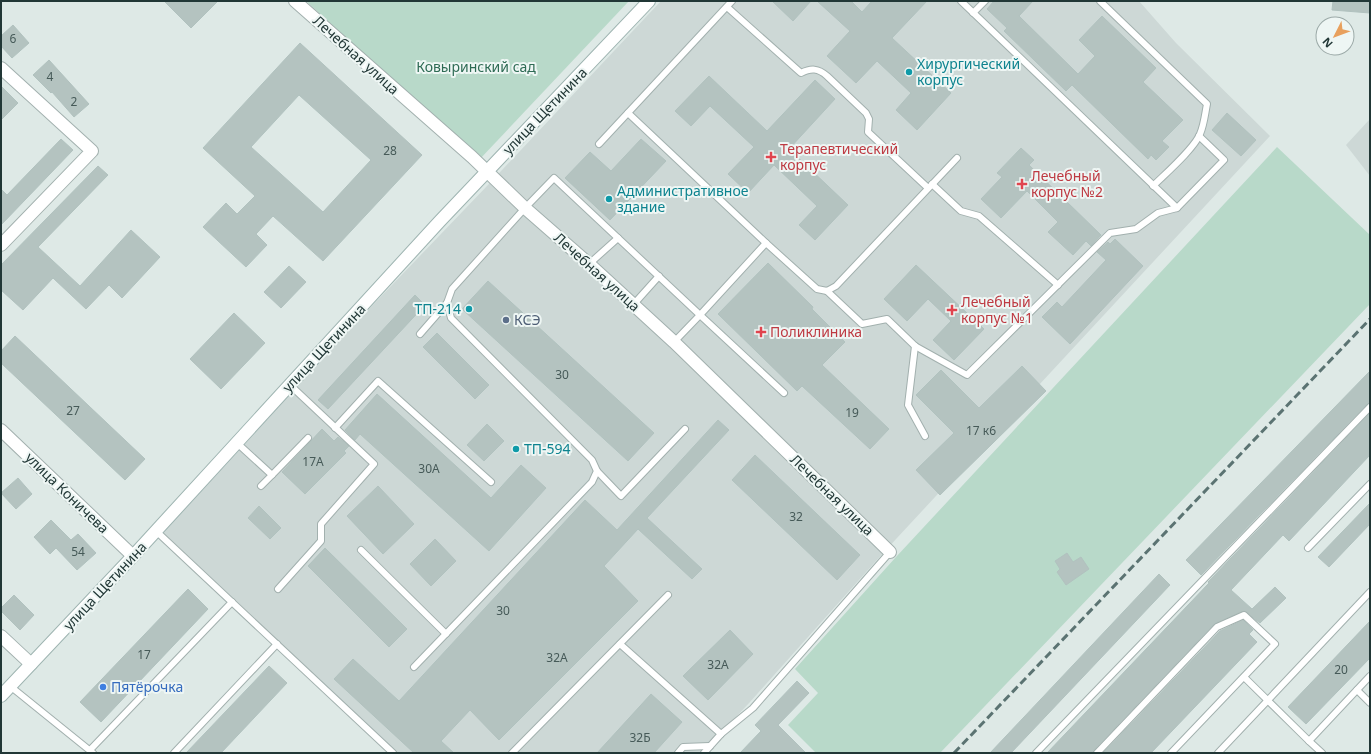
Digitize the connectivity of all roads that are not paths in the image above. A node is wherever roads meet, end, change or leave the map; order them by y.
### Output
1 (295, 1) edge
2 (649, 1) edge
3 (732, 1) edge
4 (961, 1) edge
5 (985, 1) edge
6 (1100, 1) edge
7 (727, 6) junction
8 (973, 13) junction
9 (1, 68) edge
10 (628, 113) junction
11 (1199, 136) junction
12 (599, 144) dead end
13 (957, 158) dead end
14 (487, 171) junction
15 (930, 186) junction
16 (1153, 186) junction
17 (525, 208) junction
18 (1177, 208) junction
19 (618, 238) junction
20 (2, 243) edge
21 (766, 243) junction
22 (589, 264) junction
23 (659, 276) junction
24 (1058, 284) junction
25 (827, 291) junction
26 (447, 303) junction
27 (633, 305) junction
28 (700, 315) junction
29 (420, 334) dead end
30 (674, 342) junction
31 (915, 346) junction
32 (290, 385) junction
33 (784, 393) dead end
34 (1370, 407) edge
35 (335, 428) junction
36 (685, 429) dead end
37 (1, 430) edge
38 (925, 436) dead end
39 (308, 438) dead end
40 (237, 443) junction
41 (597, 471) junction
42 (272, 475) junction
43 (491, 482) dead end
44 (1370, 484) edge
45 (260, 486) dead end
46 (156, 532) junction
47 (1308, 548) dead end
48 (360, 550) dead end
49 (890, 552) joint
50 (133, 556) junction
51 (278, 590) dead end
52 (1370, 592) edge
53 (668, 595) dead end
54 (232, 602) junction
55 (446, 634) junction
56 (1, 636) edge
57 (277, 644) junction
58 (620, 644) junction
59 (31, 664) junction
60 (414, 667) dead end
61 (1370, 676) edge
62 (1244, 677) junction
63 (10, 686) junction
64 (1357, 690) junction
65 (1, 696) edge
66 (1268, 701) junction
67 (1370, 702) edge
68 (720, 734) junction
69 (1309, 740) junction
70 (710, 746) junction
71 (92, 752) edge
72 (174, 753) edge
73 (393, 753) edge
74 (512, 753) edge
75 (678, 753) edge
76 (704, 753) edge
77 (1036, 753) edge
78 (1097, 753) edge
79 (1171, 753) edge
80 (1218, 753) edge
81 (1322, 753) edge

1 - 14 street, Лечебная улица
2 - 14 street, улица Щетинина
3 - 7 lane
4 - 8 lane
5 - 8 lane
6 - 11 lane
7 - 10 lane
7 - 15 lane
8 - 16 lane
9 - 20 street
10 - 12 lane
10 - 21 lane
11 - 16 lane
11 - 18 lane
13 - 15 lane
14 - 17 street, Лечебная улица
14 - 32 street, улица Щетинина
15 - 24 lane
15 - 25 lane
16 - 18 lane
17 - 19 lane
17 - 22 street, Лечебная улица
17 - 26 lane
18 - 24 lane
19 - 22 lane
19 - 23 lane
21 - 25 lane
21 - 28 lane
22 - 27 street, Лечебная улица
23 - 27 lane
23 - 28 lane
24 - 31 lane
25 - 31 lane
26 - 29 lane
26 - 41 lane
27 - 30 street, Лечебная улица
28 - 30 lane
28 - 33 lane
30 - 49 street, Лечебная улица
31 - 38 lane
32 - 35 lane
32 - 40 street, улица Щетинина
34 - 77 lane
35 - 43 lane
35 - 51 lane
36 - 41 lane
37 - 50 street, улица Коничева
39 - 42 lane
40 - 42 lane
40 - 46 street, улица Щетинина
41 - 55 lane
42 - 45 lane
44 - 47 lane
46 - 50 street, улица Щетинина
46 - 54 lane
48 - 55 lane
49 - 68 lane
50 - 59 street, улица Щетинина
52 - 66 lane
53 - 58 lane
54 - 57 lane
54 - 71 lane
55 - 60 lane
56 - 59 street
57 - 72 lane
57 - 73 lane
58 - 68 lane
58 - 74 lane
59 - 63 street, улица Щетинина
61 - 64 lane
62 - 66 lane
62 - 78 lane
62 - 79 lane
63 - 65 street, улица Щетинина
63 - 71 lane
64 - 67 lane
64 - 69 lane
66 - 69 lane
66 - 80 lane
68 - 70 lane
69 - 81 lane
70 - 75 lane
70 - 76 lane

